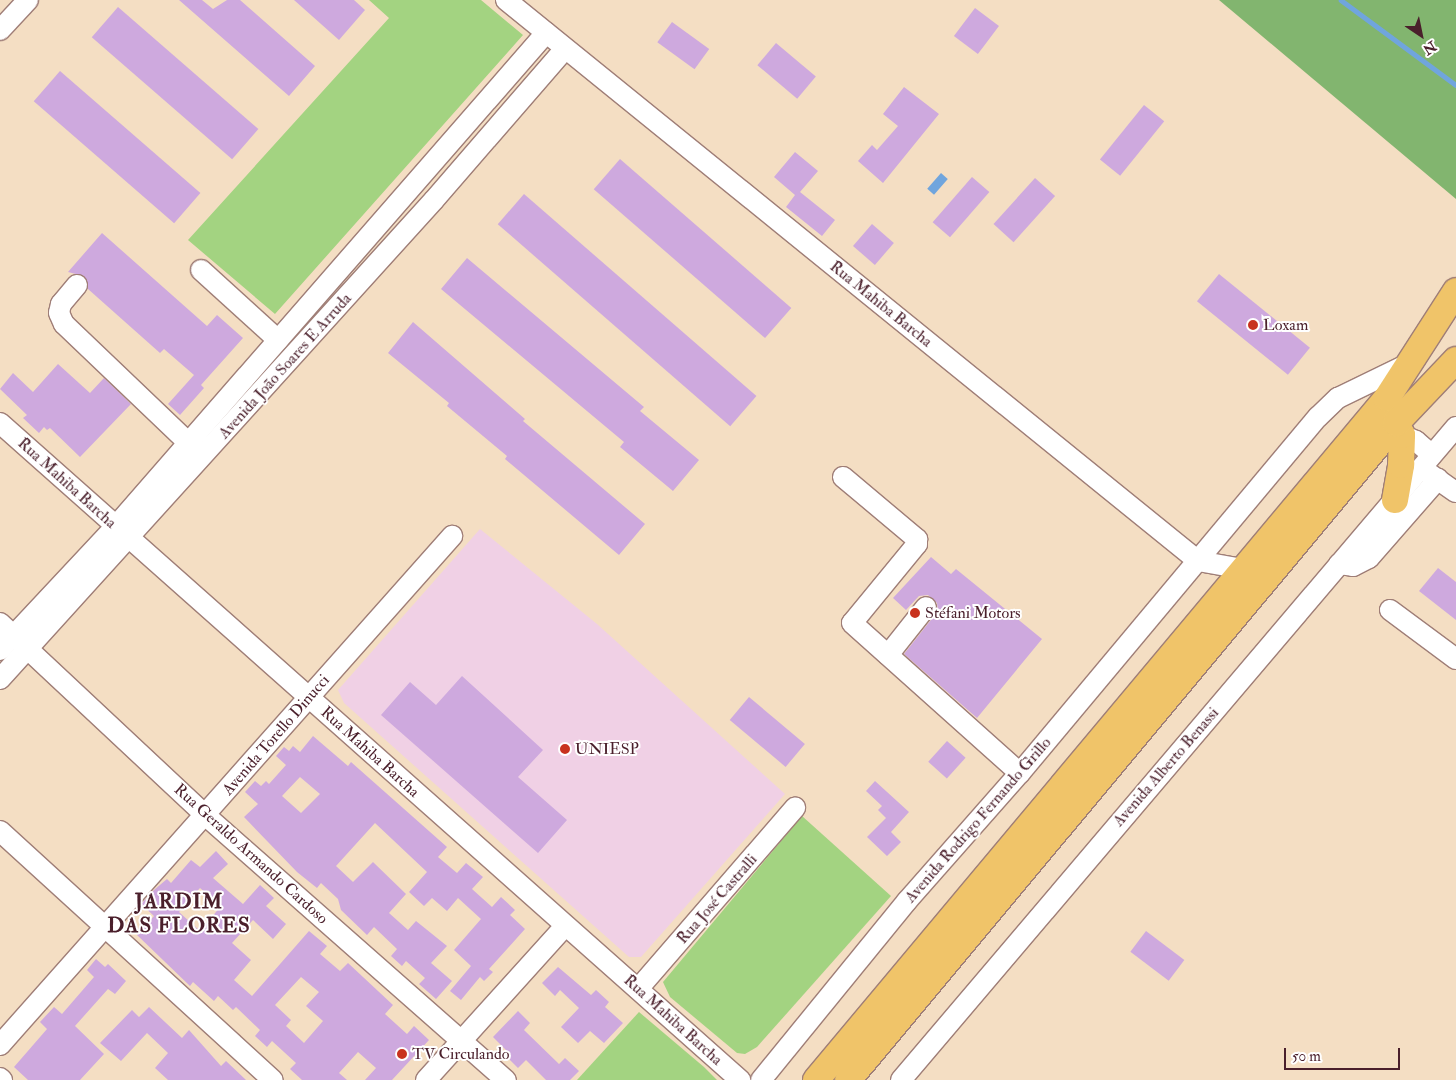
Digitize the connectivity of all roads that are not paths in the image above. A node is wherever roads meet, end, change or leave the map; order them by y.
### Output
1 (511, 1) edge
2 (23, 2) edge
3 (0, 29) edge
4 (546, 33) junction
5 (565, 49) junction
6 (452, 140) junction
7 (471, 157) junction
8 (201, 270) dead end
9 (77, 285) dead end
10 (1456, 291) edge
11 (278, 340) junction
12 (1456, 360) edge
13 (1410, 363) junction
14 (0, 423) edge
15 (1456, 427) edge
16 (1399, 429) junction
17 (187, 443) junction
18 (203, 457) junction
19 (1427, 461) junction
20 (844, 477) dead end
21 (1438, 479) junction
22 (1456, 492) edge
23 (1395, 500) junction
24 (147, 504) junction
25 (122, 533) junction
26 (452, 536) dead end
27 (1198, 561) junction
28 (1339, 564) junction
29 (1243, 570) junction
30 (1272, 572) junction
31 (926, 607) dead end
32 (1390, 610) dead end
33 (14, 635) edge
34 (0, 650) edge
35 (888, 655) junction
36 (1456, 659) edge
37 (0, 679) edge
38 (309, 697) junction
39 (1020, 773) junction
40 (795, 808) dead end
41 (205, 815) junction
42 (0, 831) edge
43 (565, 926) junction
44 (104, 927) junction
45 (638, 989) junction
46 (461, 1041) junction
47 (0, 1045) edge
48 (273, 1080) edge
49 (426, 1080) edge
50 (506, 1080) edge
51 (740, 1080) edge
52 (761, 1080) edge
53 (816, 1080) edge
54 (848, 1080) edge
55 (901, 1080) edge

1 - 4 street, Rua Mahiba Barcha
2 - 3 street
4 - 5 street, Rua Mahiba Barcha
4 - 6 street, Avenida João Soares E Arruda
5 - 7 street, Avenida João Soares E Arruda
5 - 27 street, Rua Mahiba Barcha
6 - 7 street
6 - 11 street, Avenida João Soares E Arruda
7 - 18 street, Avenida João Soares E Arruda
8 - 11 street
9 - 17 street
10 - 13 main road
11 - 17 street, Avenida João Soares E Arruda
12 - 16 main road
13 - 27 street, Avenida Rodrigo Fernando Grillo
13 - 29 main road
14 - 25 street, Rua Mahiba Barcha
15 - 19 street, Avenida Alberto Benassi
16 - 19 street
16 - 23 main road
16 - 30 main road
17 - 18 street
17 - 24 street, Avenida João Soares E Arruda
18 - 24 street, Avenida João Soares E Arruda
19 - 21 street
19 - 23 street, Avenida Alberto Benassi
20 - 35 street
21 - 22 street
21 - 28 street
23 - 28 street, Avenida Alberto Benassi
24 - 25 street, Avenida João Soares E Arruda
25 - 33 street, Avenida João Soares E Arruda
25 - 38 street, Rua Mahiba Barcha
26 - 38 street, Avenida Torello Dinucci
27 - 29 street, Rua Mahiba Barcha
27 - 39 street, Avenida Rodrigo Fernando Grillo
28 - 55 street, Avenida Alberto Benassi
29 - 30 street, Rua Mahiba Barcha
29 - 53 main road
30 - 54 main road
31 - 35 street
32 - 36 street
33 - 34 street, Avenida João Soares E Arruda
33 - 37 street, Avenida João Soares E Arruda
33 - 41 street, Rua Geraldo Armando Cardoso
35 - 39 street
38 - 41 street, Avenida Torello Dinucci
38 - 43 street, Rua Mahiba Barcha
39 - 52 street, Avenida Rodrigo Fernando Grillo
40 - 45 street, Rua José Castralli
41 - 44 street, Avenida Torello Dinucci
41 - 46 street, Rua Geraldo Armando Cardoso
42 - 44 street
43 - 45 street, Rua Mahiba Barcha
43 - 46 street
44 - 47 street, Avenida Torello Dinucci
44 - 48 street
45 - 51 street, Rua Mahiba Barcha
46 - 49 street
46 - 50 street, Rua Geraldo Armando Cardoso

